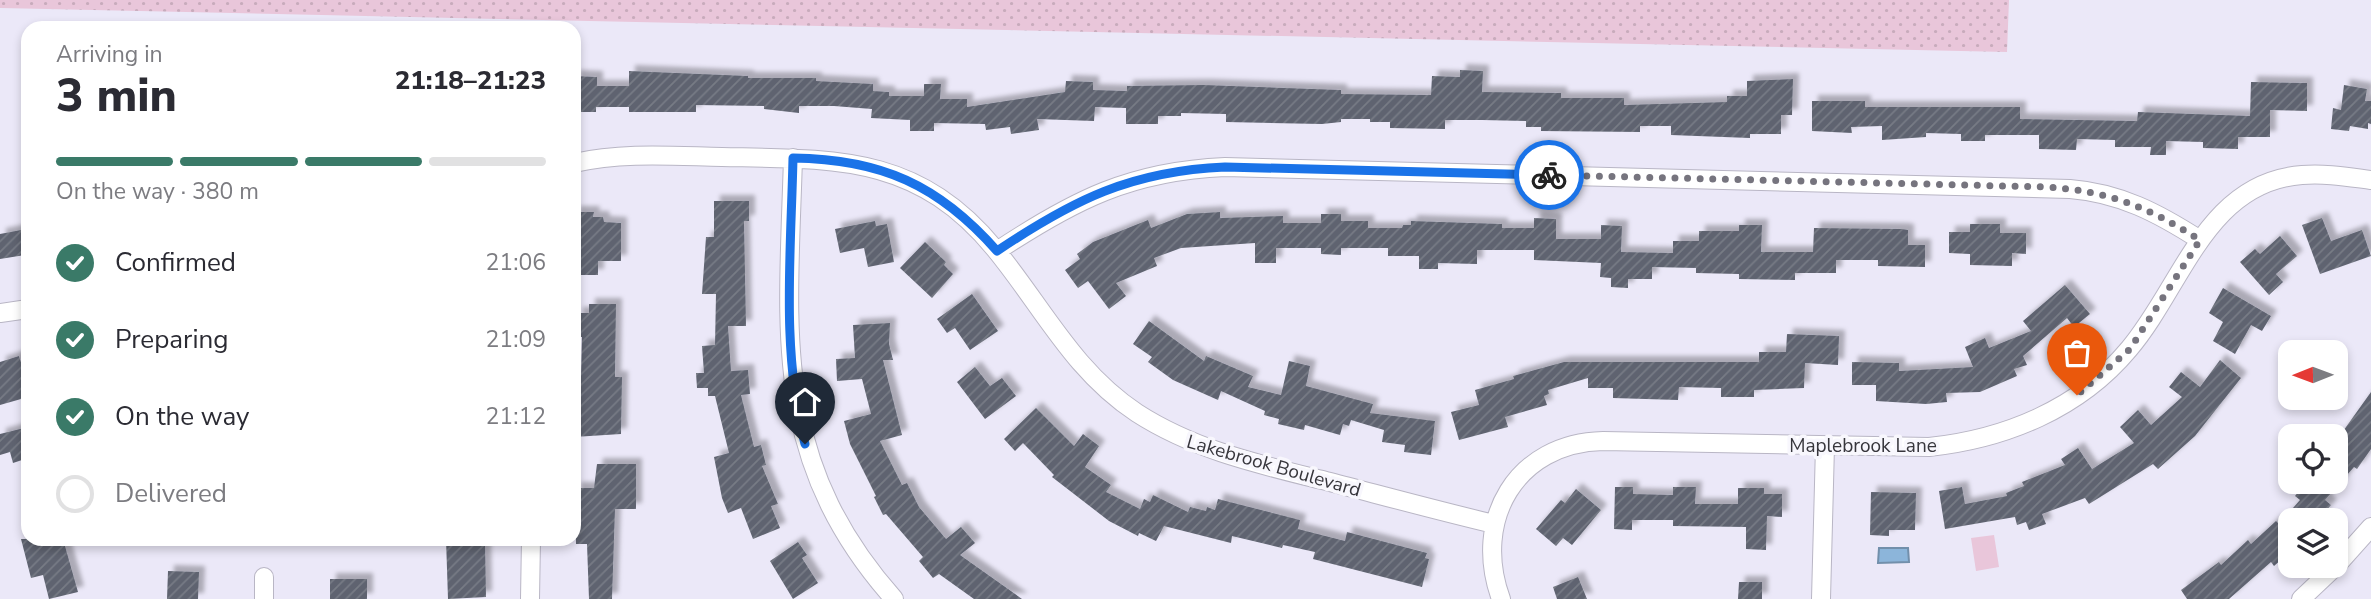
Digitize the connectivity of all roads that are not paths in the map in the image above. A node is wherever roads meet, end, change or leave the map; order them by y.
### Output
1 (793, 158) junction
2 (581, 162) edge
3 (2371, 180) edge
4 (2200, 240) junction
5 (997, 251) junction
6 (21, 310) edge
7 (0, 313) edge
8 (1825, 446) junction
9 (1494, 524) junction
10 (2371, 527) edge
11 (531, 546) edge
12 (264, 576) dead end
13 (264, 599) edge
14 (530, 599) edge
15 (894, 599) edge
16 (1501, 599) edge
17 (1821, 599) edge
18 (2301, 599) edge

1 - 2 street, Lakebrook Boulevard
1 - 5 street, Lakebrook Boulevard
1 - 15 street
3 - 4 street, Maplebrook Lane
4 - 5 street
4 - 8 street, Maplebrook Lane
5 - 9 street, Lakebrook Boulevard
6 - 7 street
8 - 9 street, Maplebrook Lane
8 - 17 street
9 - 16 street
10 - 18 street
11 - 14 street
12 - 13 street

